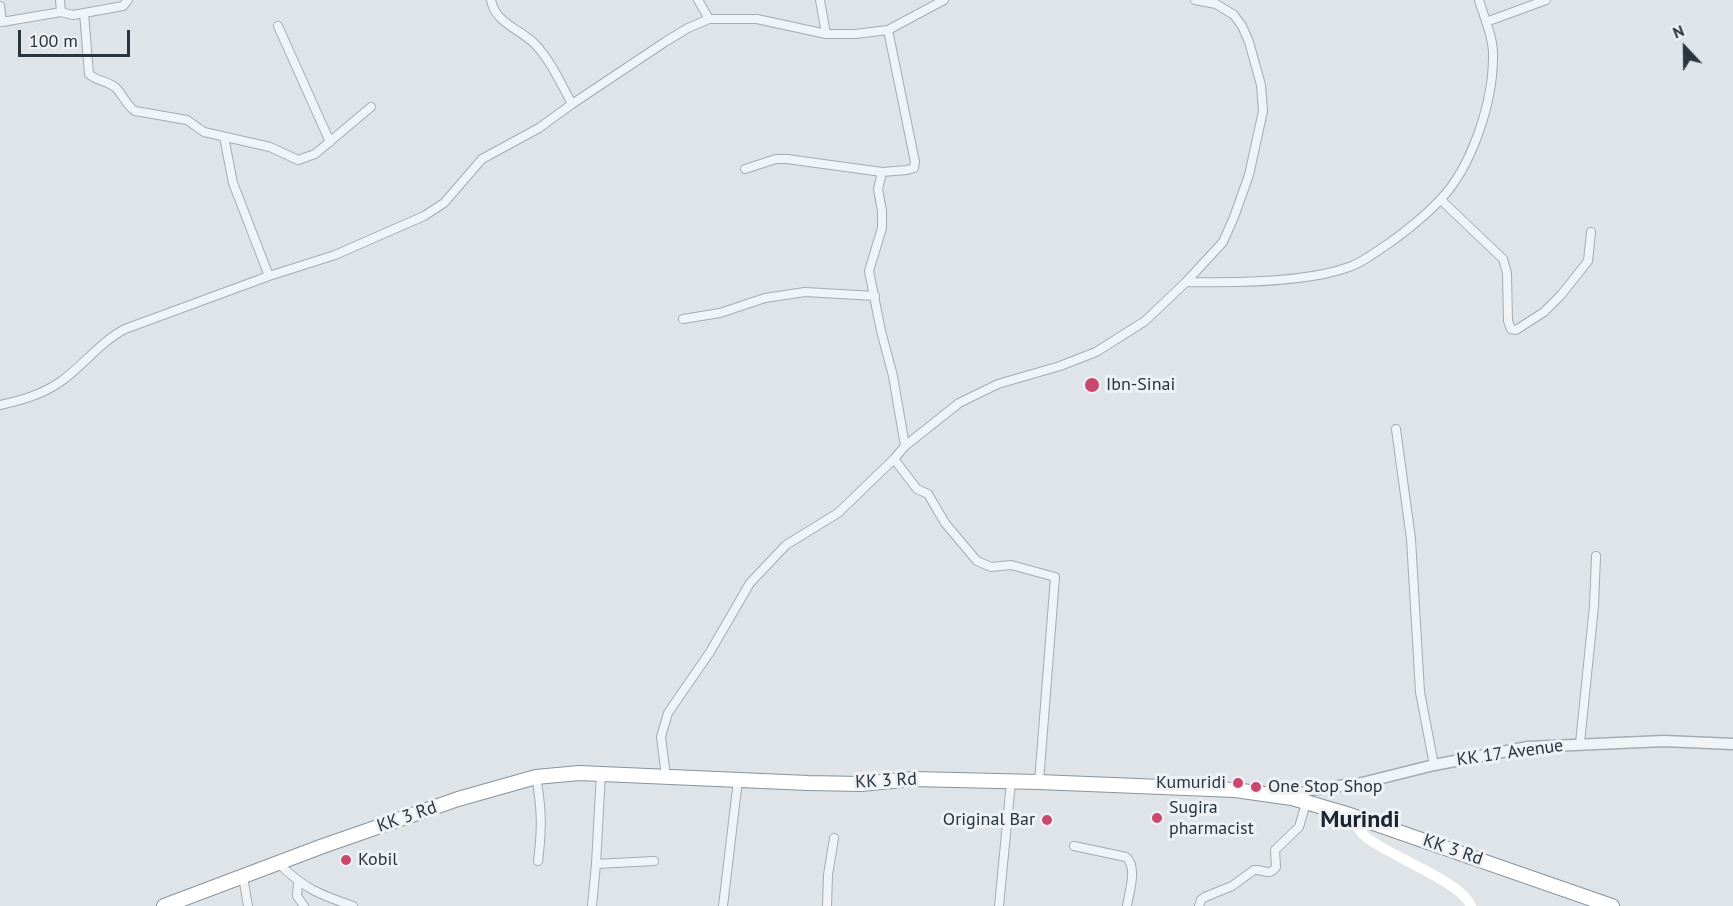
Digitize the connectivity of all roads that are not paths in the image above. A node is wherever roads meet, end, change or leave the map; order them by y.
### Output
1 (60, 0) edge
2 (128, 0) edge
3 (491, 0) edge
4 (699, 0) edge
5 (820, 0) edge
6 (944, 0) edge
7 (1195, 0) edge
8 (1479, 0) edge
9 (1546, 0) edge
10 (0, 6) edge
11 (61, 12) junction
12 (84, 13) junction
13 (709, 19) junction
14 (1, 22) edge
15 (1486, 22) junction
16 (278, 26) dead end
17 (888, 30) junction
18 (826, 34) junction
19 (572, 104) junction
20 (370, 107) dead end
21 (224, 137) junction
22 (330, 142) junction
23 (745, 169) dead end
24 (882, 171) junction
25 (1440, 200) junction
26 (1592, 232) dead end
27 (269, 276) junction
28 (1186, 282) junction
29 (875, 296) junction
30 (683, 319) dead end
31 (0, 405) edge
32 (1396, 429) dead end
33 (905, 446) junction
34 (894, 459) junction
35 (1596, 556) dead end
36 (1580, 743) junction
37 (1733, 744) edge
38 (1434, 765) junction
39 (601, 773) junction
40 (666, 776) junction
41 (536, 777) junction
42 (738, 780) junction
43 (1011, 782) junction
44 (1039, 782) junction
45 (1292, 798) junction
46 (1306, 803) junction
47 (1350, 814) junction
48 (834, 838) dead end
49 (1074, 846) dead end
50 (538, 861) dead end
51 (654, 861) dead end
52 (278, 863) junction
53 (596, 864) junction
54 (243, 877) junction
55 (298, 882) junction
56 (185, 903) edge
57 (164, 906) edge
58 (248, 906) edge
59 (304, 906) edge
60 (353, 906) edge
61 (592, 906) edge
62 (723, 906) edge
63 (826, 906) edge
64 (999, 906) edge
65 (1127, 906) edge
66 (1199, 906) edge
67 (1471, 906) edge
68 (1612, 906) edge

1 - 11 street
2 - 12 street
3 - 19 street
4 - 13 street
5 - 18 street
6 - 17 street
7 - 28 street
8 - 15 street
9 - 15 street
10 - 14 street
11 - 12 street
11 - 14 street
12 - 21 street
13 - 18 street
13 - 19 street
15 - 25 street
16 - 22 street
17 - 18 street
17 - 24 street
19 - 27 street
20 - 22 street
21 - 22 street
21 - 27 street
23 - 24 street
24 - 29 street
25 - 26 street
25 - 28 street
27 - 31 street
28 - 33 street
29 - 30 street
29 - 33 street
32 - 38 street
33 - 34 street
34 - 40 street
34 - 44 street
35 - 36 street
36 - 37 street, KK 17 Avenue
36 - 38 street, KK 17 Avenue
38 - 45 street, KK 17 Avenue
39 - 40 highway, KK 3 Rd
39 - 41 highway, KK 3 Rd
39 - 53 street
40 - 42 highway, KK 3 Rd
41 - 50 street
41 - 52 highway, KK 3 Rd
42 - 43 highway, KK 3 Rd
42 - 62 street
43 - 44 highway, KK 3 Rd
43 - 64 street
44 - 45 highway, KK 3 Rd
45 - 46 highway, KK 3 Rd
46 - 47 highway, KK 3 Rd
46 - 66 street
47 - 67 main road
47 - 68 highway, KK 3 Rd
48 - 63 street
49 - 65 street
51 - 53 street
52 - 54 highway, KK 3 Rd
52 - 55 street
53 - 61 street
54 - 56 highway, KK 3 Rd
54 - 58 street
55 - 59 street
55 - 60 street
56 - 57 highway, KK 3 Rd

